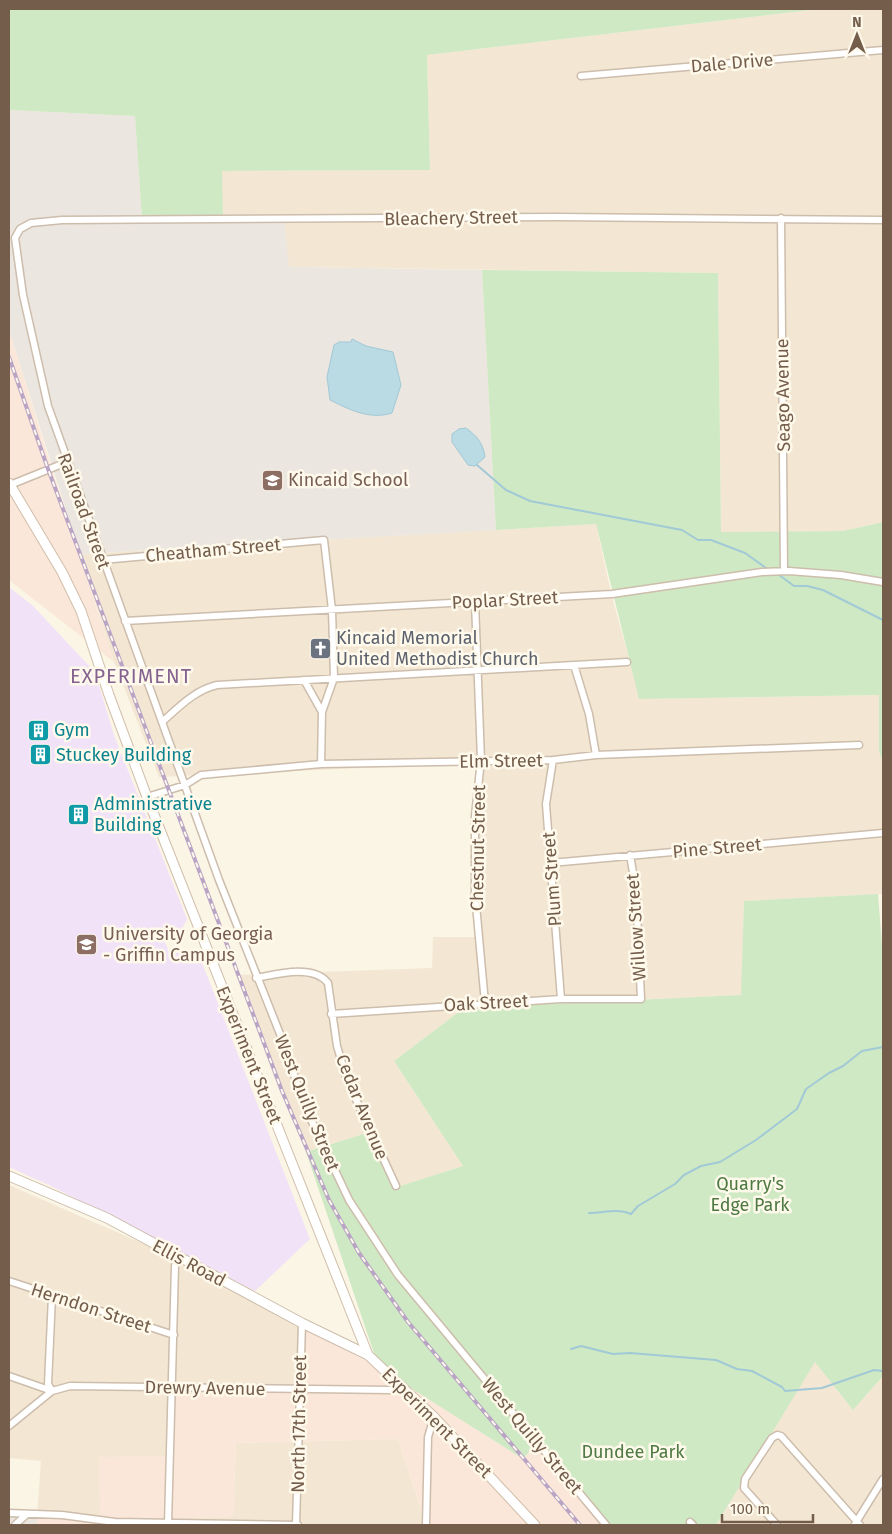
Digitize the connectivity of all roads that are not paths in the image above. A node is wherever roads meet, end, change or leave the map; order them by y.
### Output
1 (883, 50) edge
2 (581, 76) dead end
3 (781, 218) junction
4 (883, 220) edge
5 (20, 229) joint
6 (67, 462) junction
7 (10, 484) edge
8 (102, 560) junction
9 (784, 571) junction
10 (883, 582) edge
11 (475, 602) junction
12 (332, 610) junction
13 (125, 621) junction
14 (627, 662) dead end
15 (574, 665) junction
16 (479, 669) junction
17 (334, 678) junction
18 (304, 680) junction
19 (322, 712) junction
20 (162, 722) junction
21 (859, 745) dead end
22 (596, 755) junction
23 (481, 760) junction
24 (553, 760) junction
25 (321, 764) junction
26 (186, 785) junction
27 (147, 796) junction
28 (883, 833) edge
29 (630, 855) junction
30 (551, 863) junction
31 (256, 978) junction
32 (561, 999) junction
33 (641, 999) joint
34 (485, 1003) junction
35 (331, 1014) junction
36 (9, 1176) edge
37 (396, 1186) dead end
38 (178, 1257) junction
39 (9, 1281) edge
40 (52, 1296) junction
41 (302, 1323) junction
42 (174, 1335) junction
43 (368, 1355) junction
44 (9, 1376) edge
45 (403, 1386) junction
46 (172, 1387) junction
47 (300, 1389) junction
48 (52, 1391) junction
49 (434, 1417) junction
50 (9, 1426) edge
51 (883, 1479) edge
52 (9, 1513) edge
53 (28, 1514) junction
54 (168, 1524) edge
55 (857, 1524) edge
56 (15, 1525) edge
57 (297, 1525) edge
58 (426, 1525) edge
59 (535, 1525) edge
60 (606, 1525) edge
61 (777, 1525) edge

1 - 2 street, Dale Drive
3 - 4 street, Bleachery Street
3 - 5 street, Bleachery Street
3 - 9 street, Seago Avenue
5 - 6 street, Railroad Street
6 - 7 street
6 - 8 street, Railroad Street
7 - 27 main road, Experiment Street
8 - 12 street, Cheatham Street
8 - 13 street, Railroad Street
9 - 10 street, Poplar Street
9 - 11 street, Poplar Street
11 - 12 street, Poplar Street
11 - 16 street, Chestnut Street
12 - 13 street, Poplar Street
12 - 17 street
13 - 20 street, Railroad Street
14 - 15 street
15 - 16 street
15 - 22 street
16 - 17 street
16 - 23 street, Chestnut Street
17 - 18 street
17 - 19 street
18 - 19 street
18 - 20 street
19 - 25 street
20 - 26 street, Railroad Street
21 - 22 street, Elm Street
22 - 24 street, Elm Street
23 - 24 street, Elm Street
23 - 25 street, Elm Street
23 - 34 street, Chestnut Street
24 - 30 street, Plum Street
25 - 26 street, Elm Street
26 - 27 street, Elm Street
26 - 31 street, West Quilly Street
27 - 43 main road, Experiment Street
28 - 29 street, Pine Street
29 - 30 street, Pine Street
29 - 33 street, Willow Street
30 - 32 street, Plum Street
31 - 35 street, Cedar Avenue
31 - 60 street, West Quilly Street
32 - 33 street, Oak Street
32 - 34 street, Oak Street
34 - 35 street, Oak Street
35 - 37 street, Cedar Avenue
36 - 38 main road, Ellis Road
38 - 41 main road, Ellis Road
38 - 42 street
39 - 40 street, Herndon Street
40 - 42 street, Herndon Street
40 - 48 street
41 - 43 main road, Ellis Road
41 - 47 street, North 17th Street
42 - 46 street
43 - 45 main road, Experiment Street
44 - 48 street
45 - 47 street, Drewry Avenue
45 - 49 main road, Experiment Street
46 - 47 street, Drewry Avenue
46 - 48 street, Drewry Avenue
46 - 54 street
47 - 57 street, North 17th Street
48 - 50 street
49 - 58 street
49 - 59 main road, Experiment Street
51 - 55 street
52 - 53 street
53 - 54 street
53 - 56 street
54 - 57 street
55 - 61 street

